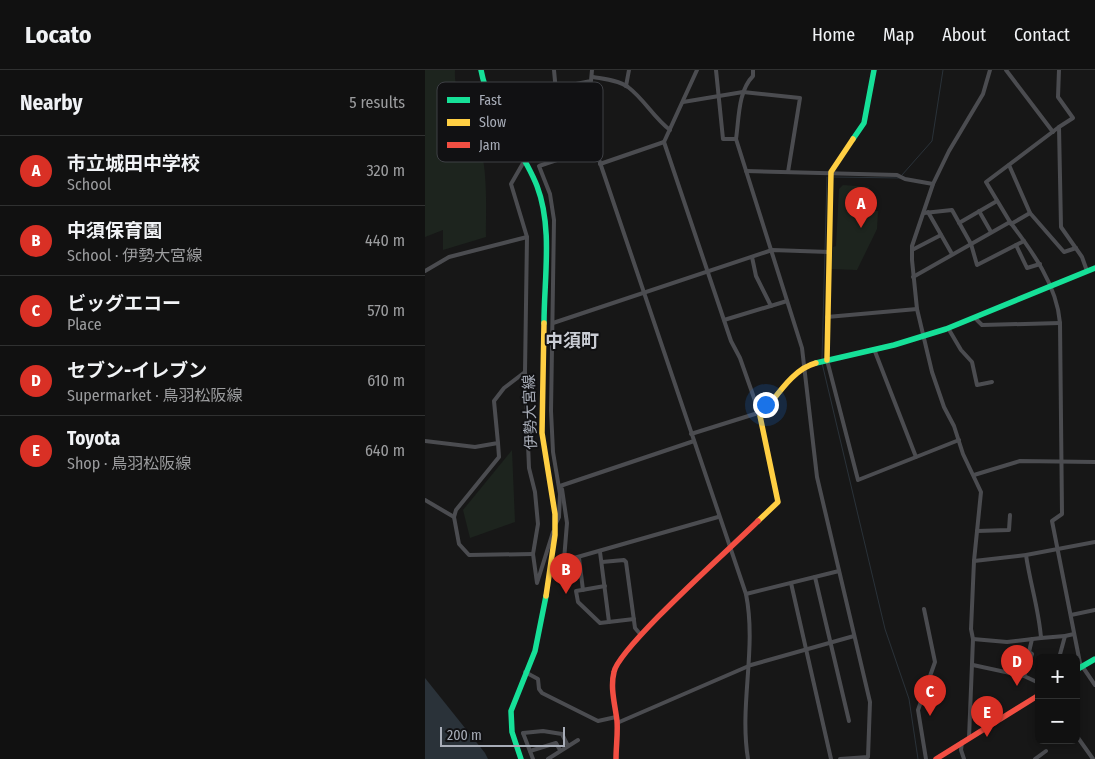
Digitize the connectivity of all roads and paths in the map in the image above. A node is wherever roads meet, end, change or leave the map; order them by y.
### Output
1 (592, 70) edge
2 (629, 70) edge
3 (697, 70) edge
4 (716, 70) edge
5 (753, 70) edge
6 (873, 70) edge
7 (990, 70) edge
8 (1006, 70) edge
9 (1059, 70) edge
10 (593, 77) junction
11 (589, 82) edge
12 (626, 86) junction
13 (743, 92) junction
14 (717, 98) junction
15 (683, 102) junction
16 (1059, 127) junction
17 (670, 130) junction
18 (1053, 132) junction
19 (736, 139) junction
20 (664, 142) junction
21 (551, 162) edge
22 (525, 163) joint
23 (600, 164) joint
24 (1009, 165) junction
25 (746, 171) junction
26 (788, 172) junction
27 (831, 175) junction
28 (933, 184) junction
29 (997, 201) junction
30 (979, 211) junction
31 (926, 212) junction
32 (1030, 213) junction
33 (959, 223) junction
34 (1010, 223) junction
35 (991, 232) junction
36 (941, 234) junction
37 (527, 237) junction
38 (1024, 241) junction
39 (971, 244) junction
40 (1016, 245) junction
41 (1076, 248) junction
42 (772, 250) junction
43 (912, 250) junction
44 (828, 252) junction
45 (952, 254) junction
46 (752, 257) junction
47 (1039, 264) junction
48 (1095, 268) edge
49 (425, 271) edge
50 (708, 271) junction
51 (1087, 271) junction
52 (913, 277) junction
53 (1048, 285) junction
54 (643, 293) junction
55 (787, 301) junction
56 (771, 306) junction
57 (917, 309) junction
58 (827, 317) junction
59 (975, 318) junction
60 (724, 320) junction
61 (553, 323) junction
62 (1060, 323) junction
63 (948, 328) junction
64 (923, 337) junction
65 (874, 348) junction
66 (823, 361) junction
67 (805, 366) junction
68 (525, 372) junction
69 (992, 382) dead end
70 (759, 414) junction
71 (691, 434) junction
72 (959, 440) junction
73 (425, 441) edge
74 (693, 441) junction
75 (498, 443) junction
76 (916, 457) junction
77 (1062, 462) junction
78 (1095, 462) edge
79 (974, 475) junction
80 (561, 487) junction
81 (425, 500) edge
82 (1010, 515) dead end
83 (718, 516) junction
84 (454, 517) junction
85 (556, 524) junction
86 (977, 531) junction
87 (1095, 542) edge
88 (730, 548) junction
89 (1058, 550) junction
90 (600, 552) junction
91 (533, 554) junction
92 (1026, 555) junction
93 (579, 558) junction
94 (974, 561) junction
95 (602, 562) junction
96 (839, 571) junction
97 (815, 577) junction
98 (791, 583) junction
99 (605, 586) junction
100 (583, 590) junction
101 (746, 594) junction
102 (924, 609) dead end
103 (1095, 610) edge
104 (1071, 615) junction
105 (633, 619) junction
106 (609, 622) junction
107 (1074, 634) junction
108 (641, 635) junction
109 (854, 636) junction
110 (1065, 636) junction
111 (1041, 638) junction
112 (973, 639) junction
113 (1032, 639) junction
114 (830, 642) junction
115 (805, 648) junction
116 (1060, 654) edge
117 (1095, 659) edge
118 (751, 665) junction
119 (973, 665) junction
120 (1083, 666) junction
121 (1080, 668) edge
122 (525, 672) junction
123 (1024, 676) junction
124 (1035, 681) edge
125 (1095, 685) edge
126 (1035, 697) edge
127 (616, 720) junction
128 (849, 721) dead end
129 (969, 738) junction
130 (578, 740) dead end
131 (1080, 741) edge
132 (962, 742) junction
133 (568, 746) junction
134 (560, 750) junction
135 (530, 751) junction
136 (1046, 751) dead end
137 (1091, 757) edge
138 (521, 759) edge
139 (533, 759) edge
140 (548, 759) edge
141 (616, 759) edge
142 (748, 759) edge
143 (831, 759) edge
144 (840, 759) edge
145 (926, 759) edge
146 (936, 759) edge
147 (964, 759) edge
148 (1035, 759) edge

1 - 10 street
2 - 12 street
3 - 15 street
4 - 14 street
5 - 13 street
6 - 27 street
7 - 28 street
8 - 18 street
9 - 16 street
10 - 11 street
10 - 12 street
12 - 17 street
13 - 14 street
13 - 19 street
13 - 26 street
14 - 15 street
14 - 19 street
15 - 17 street
16 - 18 street
16 - 41 street
17 - 20 street
18 - 24 street
19 - 25 street
20 - 23 street
20 - 50 street
21 - 61 street
22 - 37 street
22 - 85 street, 伊勢大宮線
23 - 54 street
24 - 29 street
24 - 32 street
25 - 26 street
25 - 42 street
26 - 27 street
27 - 28 street
27 - 44 street
28 - 31 street
29 - 30 street
29 - 34 street
30 - 33 street
30 - 35 street
31 - 33 street
31 - 36 street
31 - 43 street
32 - 34 street
32 - 41 street
33 - 39 street
34 - 35 street
34 - 38 street
35 - 39 street
36 - 43 street
36 - 45 street
37 - 49 street
37 - 68 street
38 - 40 street
38 - 47 street
39 - 40 street
39 - 45 street
40 - 47 street
41 - 51 street
42 - 44 street
42 - 46 street
42 - 55 street
43 - 52 street
44 - 58 street
45 - 52 street
46 - 50 street
46 - 56 street
47 - 53 street
48 - 51 street
50 - 54 street
50 - 60 street
51 - 53 street
52 - 57 street
53 - 59 street
53 - 62 street
54 - 61 street
54 - 71 street
55 - 56 street
55 - 67 street
56 - 60 street
57 - 58 street
57 - 64 street
58 - 66 street
59 - 62 street
59 - 63 street
60 - 70 street
61 - 80 street
62 - 77 street
63 - 64 street
63 - 69 street
64 - 65 street
64 - 72 street
65 - 66 street
65 - 76 street
66 - 67 street
66 - 76 street
67 - 70 street
67 - 96 street
68 - 75 street
68 - 91 street
70 - 71 street
70 - 88 street
71 - 74 street
72 - 76 street
72 - 79 street
73 - 75 street
74 - 80 street
74 - 83 street
75 - 84 street
77 - 78 street
77 - 79 street
77 - 89 street
79 - 86 street
80 - 85 street
80 - 93 street
81 - 84 street
82 - 86 street
83 - 88 street
83 - 90 street
84 - 91 street
85 - 91 street
85 - 122 street, 伊勢大宮線
86 - 94 street
87 - 89 street
88 - 101 street
88 - 108 street
89 - 92 street
89 - 104 street
90 - 93 street
90 - 95 street
92 - 94 street
92 - 111 street
93 - 100 street
94 - 112 street
95 - 99 street
95 - 105 street
96 - 97 street
96 - 109 street
97 - 98 street
97 - 114 street
98 - 101 street
98 - 115 street
99 - 100 street
99 - 106 street
100 - 106 street
101 - 118 street
102 - 145 street
103 - 104 street
104 - 107 street
105 - 106 street
105 - 108 street
107 - 110 street
107 - 120 street
108 - 127 street
109 - 114 street
109 - 144 street
110 - 111 street
110 - 116 street
111 - 113 street
112 - 113 street
112 - 119 street
113 - 123 street
114 - 115 street
114 - 128 street
115 - 118 street
115 - 143 street
117 - 120 street
118 - 127 street
118 - 142 street
119 - 123 street
119 - 129 street
120 - 121 street
120 - 125 street
122 - 127 street
122 - 138 street, 伊勢大宮線
123 - 124 street
126 - 129 street
127 - 141 street
129 - 132 street
130 - 133 street
131 - 137 street
132 - 146 street
132 - 147 street
133 - 134 street
133 - 135 street
134 - 135 street
134 - 140 street
135 - 139 street
136 - 148 street

